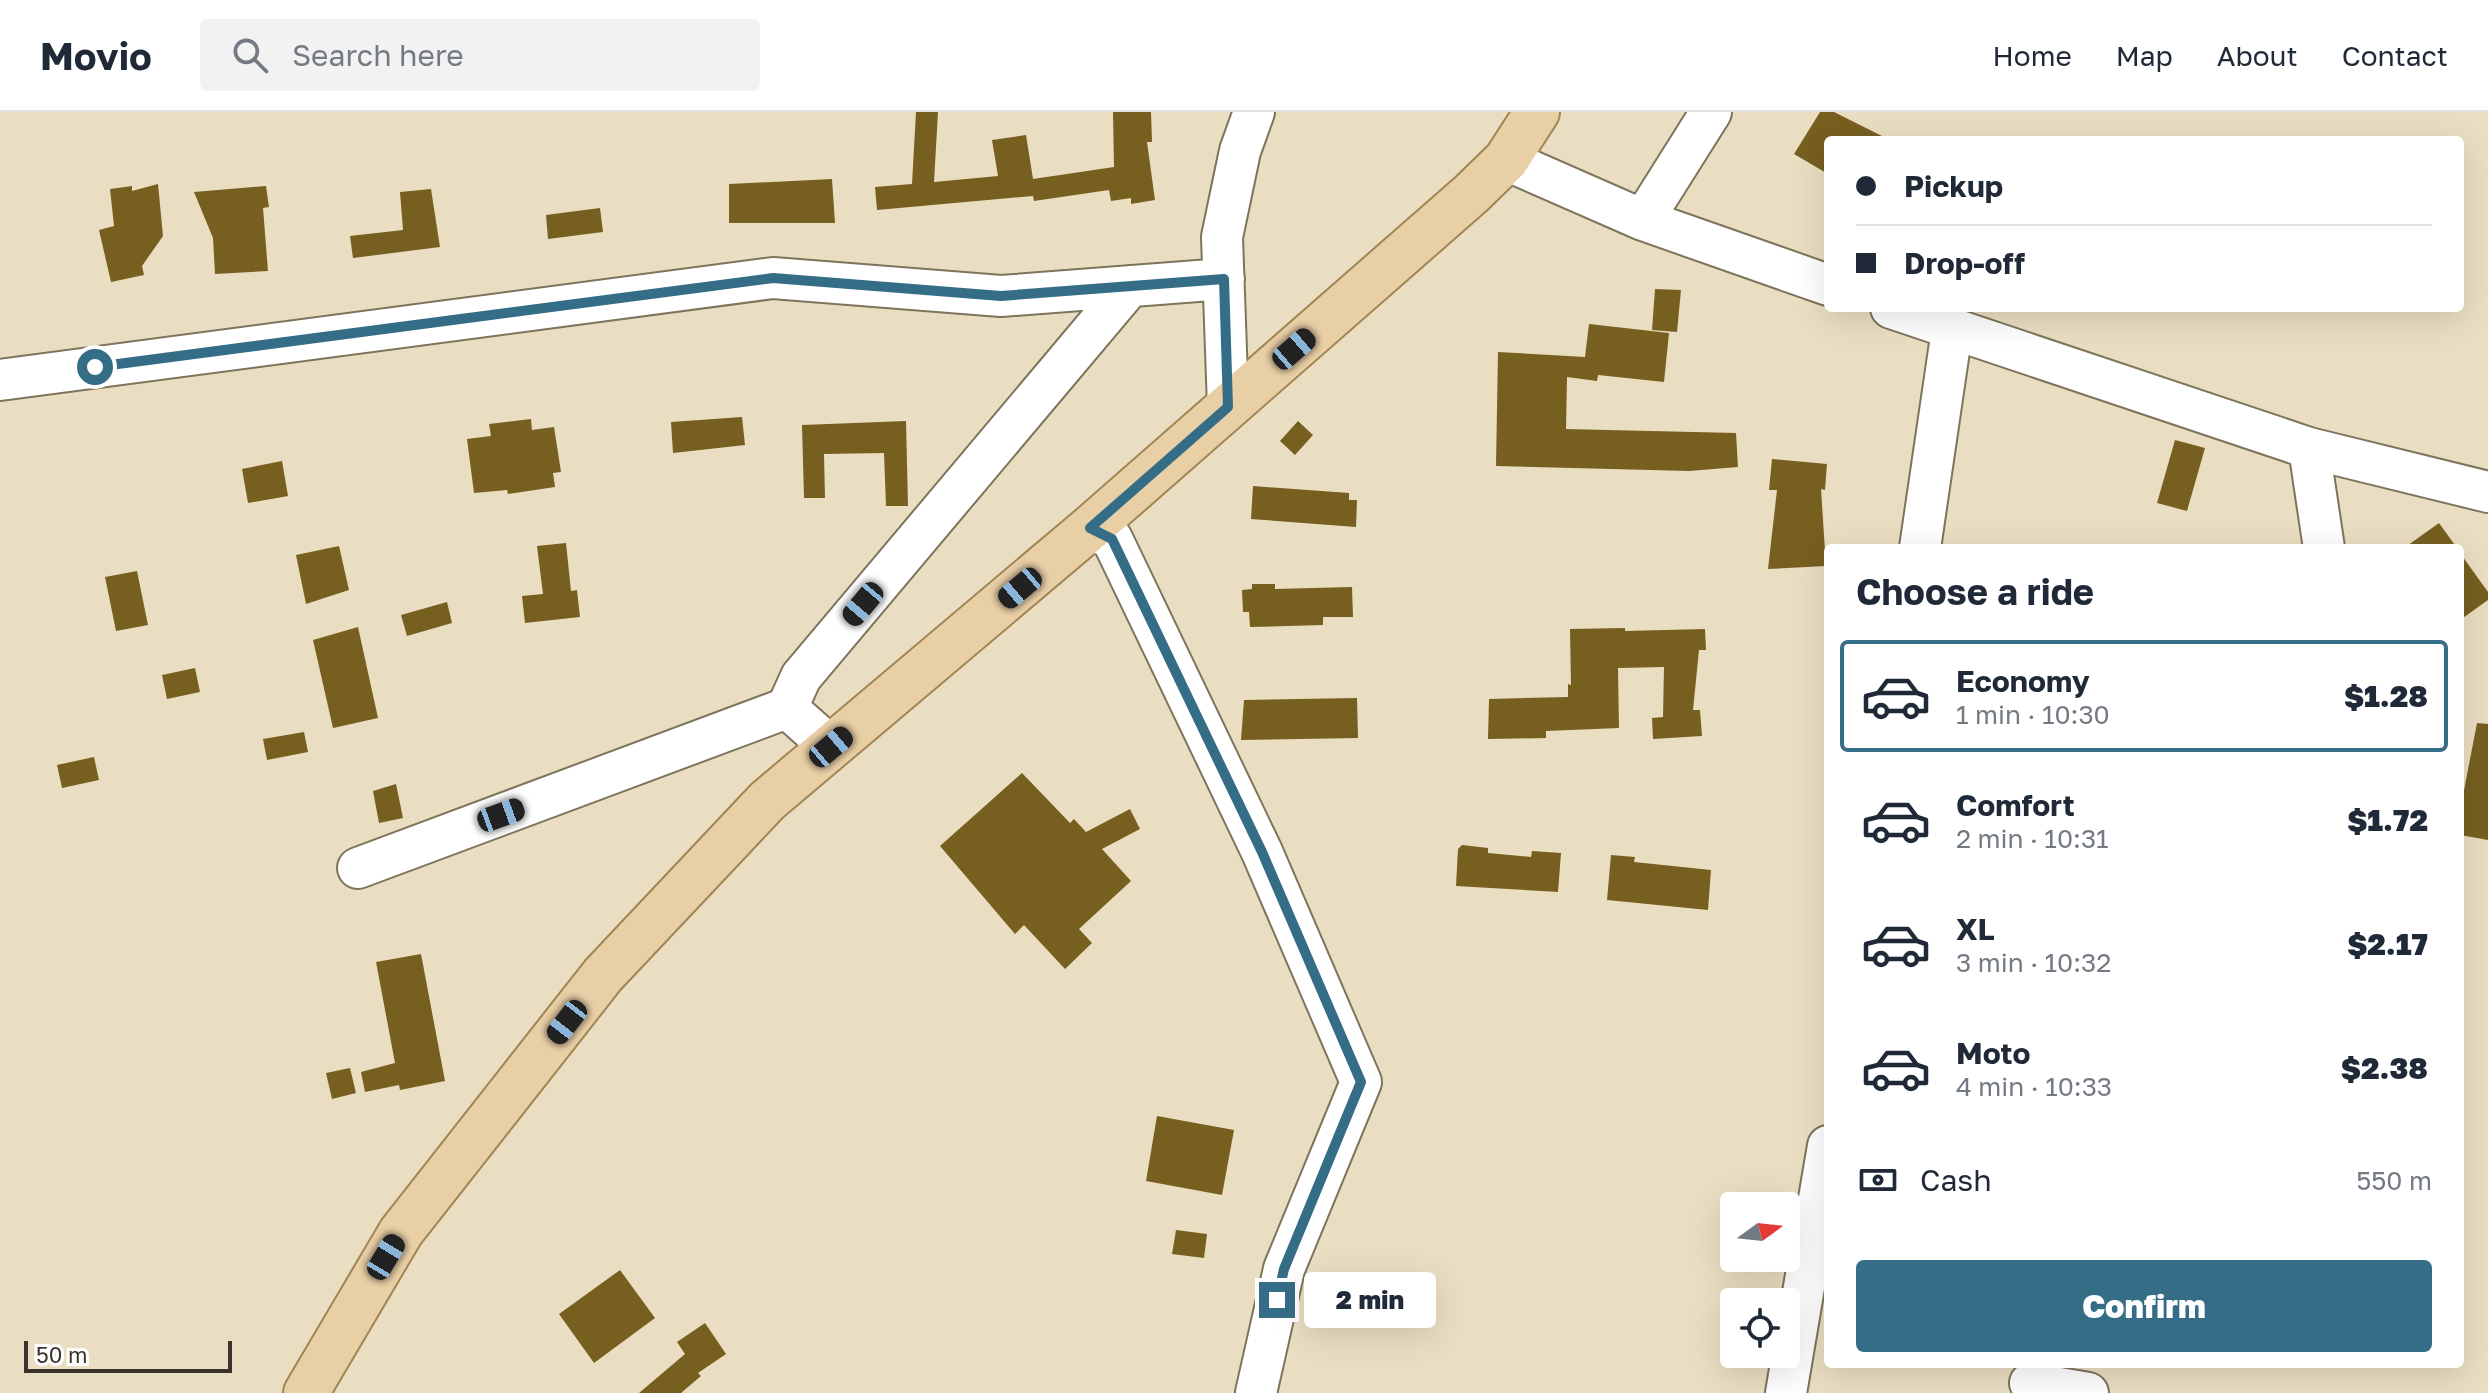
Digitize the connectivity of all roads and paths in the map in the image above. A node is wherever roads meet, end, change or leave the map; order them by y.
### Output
1 (1254, 112) edge
2 (1537, 112) edge
3 (1711, 112) edge
4 (1506, 160) junction
5 (1643, 220) junction
6 (1224, 279) junction
7 (1824, 284) edge
8 (1130, 286) junction
9 (1902, 312) edge
10 (1952, 330) junction
11 (0, 380) edge
12 (1228, 407) junction
13 (2309, 448) junction
14 (2488, 492) edge
15 (1090, 528) junction
16 (1921, 544) edge
17 (2323, 544) edge
18 (787, 708) junction
19 (831, 747) junction
20 (358, 868) dead end
21 (1824, 1170) edge
22 (2031, 1380) edge
23 (315, 1389) edge
24 (1256, 1393) edge
25 (1786, 1393) edge
26 (2088, 1393) edge

1 - 6 street
2 - 4 main road
3 - 5 street
4 - 5 street
4 - 12 main road
5 - 7 street
6 - 8 street
6 - 12 street
8 - 11 street
8 - 18 street
9 - 10 street
10 - 13 street
10 - 16 street
12 - 15 main road
13 - 14 street
13 - 17 street
15 - 19 main road
15 - 24 street
18 - 19 street
18 - 20 street
19 - 23 main road
21 - 25 street
22 - 26 street

